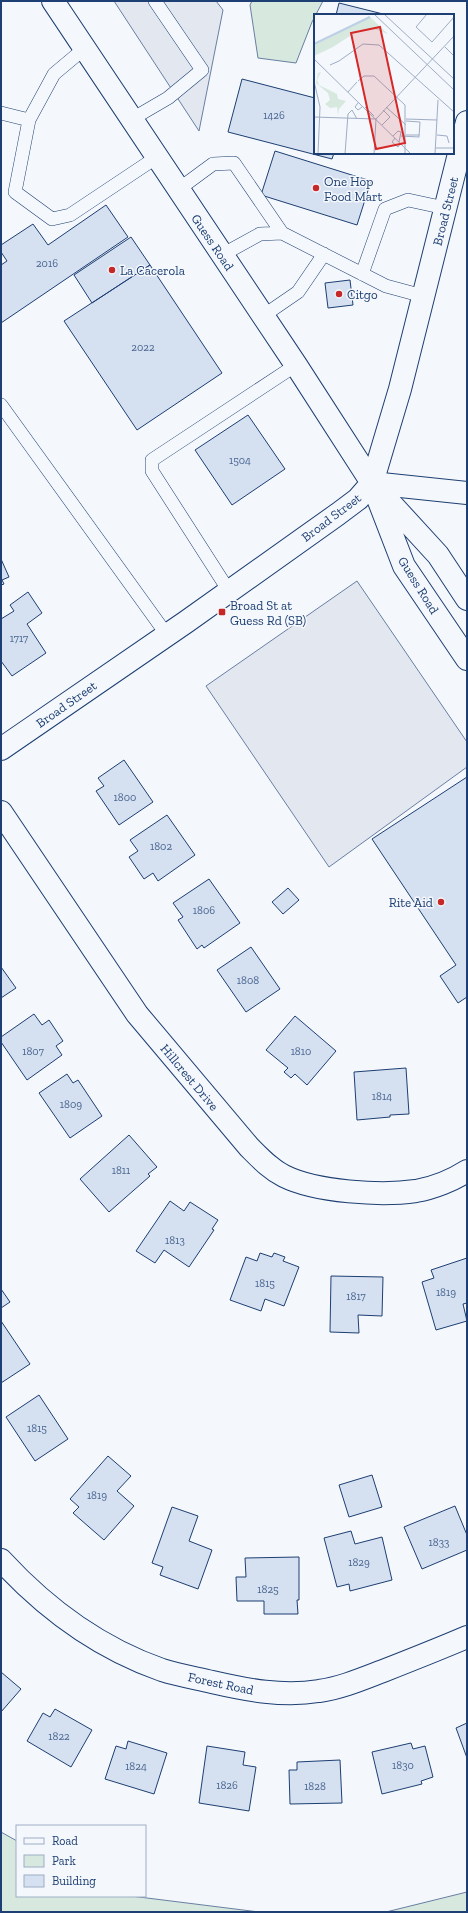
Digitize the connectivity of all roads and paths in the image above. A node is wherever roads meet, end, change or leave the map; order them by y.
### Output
1 (154, 1) edge
2 (60, 4) edge
3 (85, 48) junction
4 (1, 113) edge
5 (29, 120) junction
6 (132, 120) junction
7 (467, 122) edge
8 (157, 157) junction
9 (179, 189) junction
10 (445, 208) junction
11 (282, 233) junction
12 (324, 254) junction
13 (222, 255) junction
14 (362, 274) junction
15 (423, 296) junction
16 (263, 316) junction
17 (296, 365) junction
18 (1, 405) edge
19 (372, 483) junction
20 (467, 493) edge
21 (229, 591) junction
22 (467, 599) edge
23 (167, 635) junction
24 (467, 659) edge
25 (1, 749) edge
26 (1, 812) edge
27 (467, 1171) edge
28 (1, 1560) edge
29 (467, 1638) edge

1 - 6 lane
2 - 3 street, Guess Road
3 - 5 lane
3 - 6 street, Guess Road
4 - 5 lane
5 - 8 lane
6 - 8 street, Guess Road
7 - 10 street, Broad Street
8 - 9 street, Guess Road
9 - 11 lane
9 - 13 street, Guess Road
10 - 14 lane
10 - 15 street, Broad Street
11 - 12 lane
11 - 13 lane
12 - 14 lane
12 - 16 lane
13 - 16 street, Guess Road
14 - 15 lane
15 - 19 street, Broad Street
16 - 17 street, Guess Road
17 - 19 street, Guess Road
17 - 21 lane
18 - 23 lane
19 - 20 street
19 - 21 street, Broad Street
19 - 22 street, Guess Road
19 - 24 street, Guess Road
21 - 23 street, Broad Street
23 - 25 street, Broad Street
26 - 27 street, Hillcrest Drive
28 - 29 street, Forest Road

